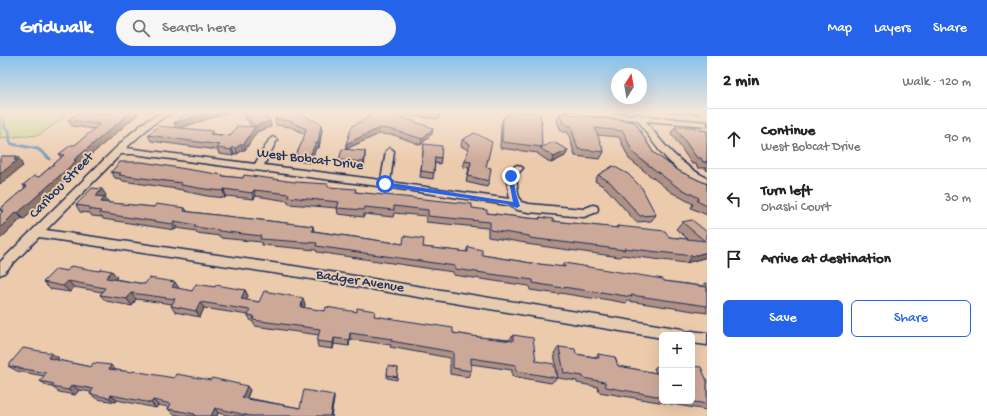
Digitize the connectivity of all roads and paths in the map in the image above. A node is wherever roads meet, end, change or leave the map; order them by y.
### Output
1 (142, 129) edge
2 (649, 129) edge
3 (273, 140) dead end
4 (117, 151) junction
5 (390, 151) dead end
6 (258, 167) junction
7 (518, 168) dead end
8 (707, 182) edge
9 (385, 184) junction
10 (517, 206) junction
11 (593, 210) dead end
12 (36, 233) junction
13 (0, 270) edge
14 (664, 332) edge
15 (695, 337) edge
16 (707, 339) edge

1 - 4 street, Caribou Street
2 - 8 street
3 - 6 street
4 - 6 street, West Bobcat Drive
4 - 12 street, Caribou Street
5 - 9 street
6 - 9 street, West Bobcat Drive
7 - 10 street
9 - 10 street, West Bobcat Drive
10 - 11 street, West Bobcat Drive
12 - 13 street, Caribou Street
12 - 14 street, Badger Avenue
15 - 16 street

